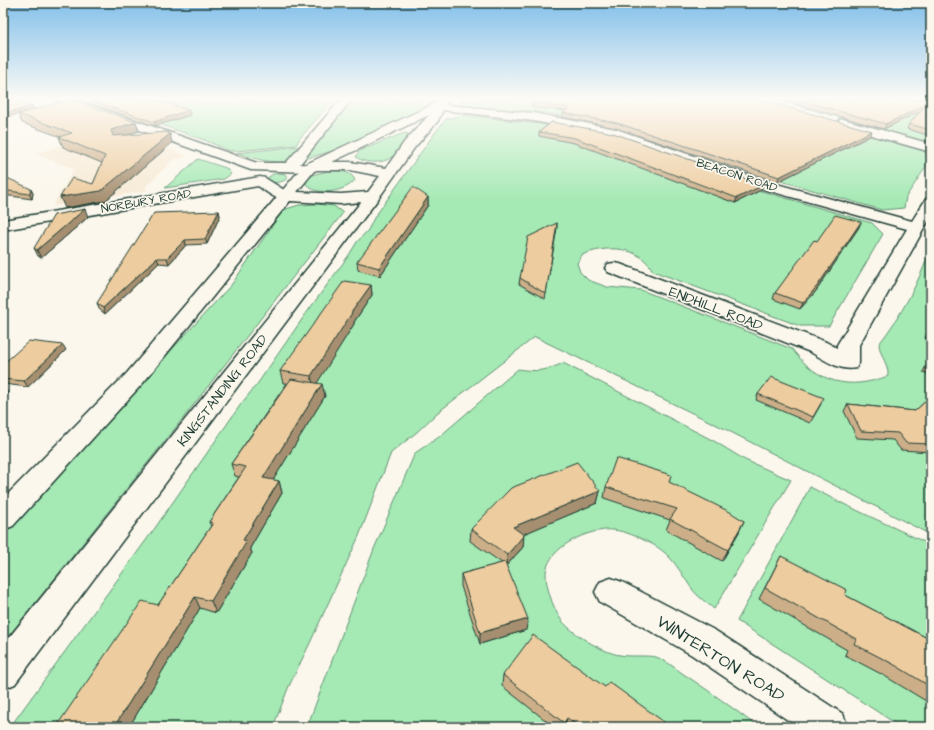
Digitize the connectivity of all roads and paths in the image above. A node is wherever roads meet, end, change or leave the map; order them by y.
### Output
1 (160, 133) edge
2 (318, 133) edge
3 (383, 133) edge
4 (420, 133) edge
5 (616, 133) edge
6 (879, 133) edge
7 (931, 148) edge
8 (256, 167) junction
9 (288, 168) junction
10 (308, 168) junction
11 (389, 173) junction
12 (260, 181) junction
13 (284, 196) junction
14 (373, 196) junction
15 (931, 202) edge
16 (3, 225) edge
17 (917, 227) junction
18 (614, 268) dead end
19 (3, 518) edge
20 (611, 592) dead end
21 (3, 672) edge
22 (830, 727) edge

1 - 8 street
2 - 9 street
3 - 10 street
4 - 11 street, KINGSTANDING ROAD
5 - 17 street, BEACON ROAD
6 - 7 street
8 - 9 street
8 - 12 street
9 - 10 street
10 - 11 street
10 - 13 street
11 - 14 street, KINGSTANDING ROAD
12 - 13 street
12 - 16 street, NORBURY ROAD
13 - 14 street
13 - 19 street
14 - 21 street, KINGSTANDING ROAD
15 - 17 street, ENDHILL ROAD
17 - 18 street, ENDHILL ROAD
20 - 22 street, WINTERTON ROAD

